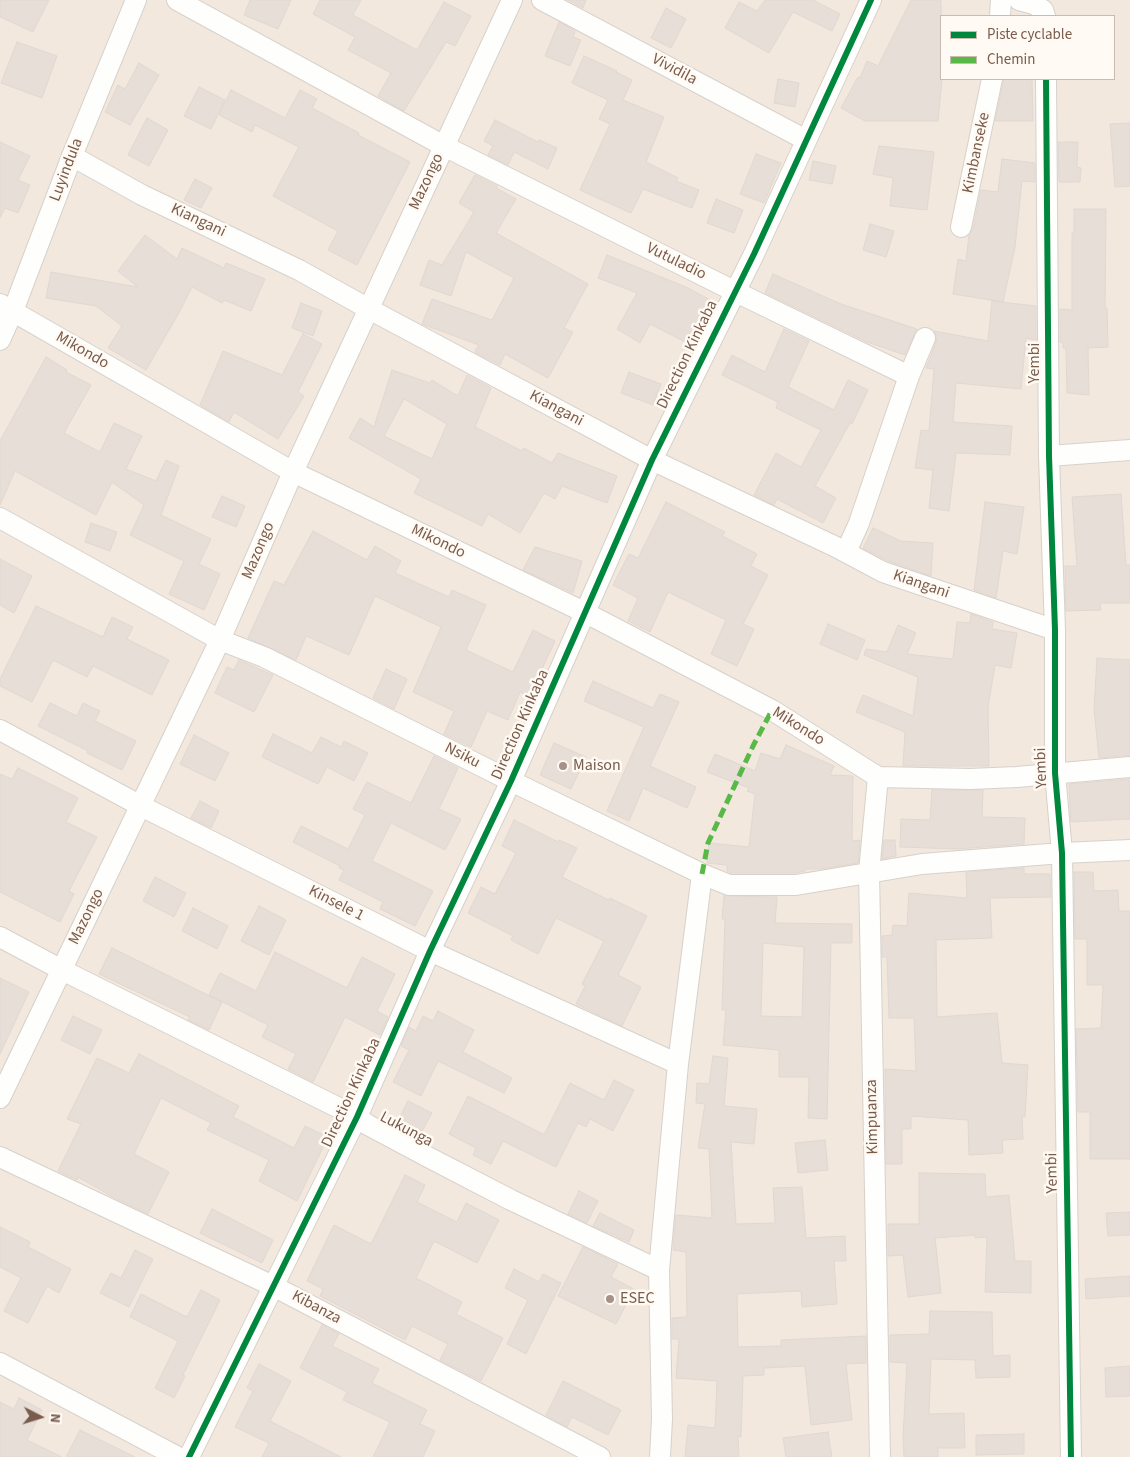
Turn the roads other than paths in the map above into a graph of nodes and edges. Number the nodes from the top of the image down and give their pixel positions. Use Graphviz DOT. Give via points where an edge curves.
graph roads {
  1 [pos="136,0"];
  2 [pos="177,0"];
  3 [pos="512,0"];
  4 [pos="542,0"];
  5 [pos="870,0"];
  6 [pos="1002,0"];
  7 [pos="1019,0"];
  8 [pos="1000,15"];
  9 [pos="1045,15"];
  10 [pos="992,80"];
  11 [pos="1046,80"];
  12 [pos="806,140"];
  13 [pos="444,146"];
  14 [pos="72,156"];
  15 [pos="961,227"];
  16 [pos="736,292"];
  17 [pos="7,308"];
  18 [pos="369,309"];
  19 [pos="925,338"];
  20 [pos="0,340"];
  21 [pos="909,376"];
  22 [pos="1130,450"];
  23 [pos="1049,456"];
  24 [pos="652,460"];
  25 [pos="292,472"];
  26 [pos="0,518"];
  27 [pos="846,552"];
  28 [pos="584,612"];
  29 [pos="1055,630"];
  30 [pos="220,640"];
  31 [pos="0,730"];
  32 [pos="1130,767"];
  33 [pos="1055,773"];
  34 [pos="878,777"];
  35 [pos="511,781"];
  36 [pos="141,806"];
  37 [pos="1130,850"];
  38 [pos="1062,853"];
  39 [pos="869,872"];
  40 [pos="702,874"];
  41 [pos="0,937"];
  42 [pos="430,951"];
  43 [pos="62,970"];
  44 [pos="678,1064"];
  45 [pos="0,1098"];
  46 [pos="357,1118"];
  47 [pos="0,1157"];
  48 [pos="659,1270"];
  49 [pos="274,1287"];
  50 [pos="0,1363"];
  51 [pos="178,1457"];
  52 [pos="189,1457"];
  53 [pos="600,1457"];
  54 [pos="660,1457"];
  55 [pos="880,1457"];
  56 [pos="1071,1457"];
  1 -- 14 [label="street, Luyindula"];
  2 -- 13 [label="street, Vutuladio"];
  3 -- 13 [label="street, Mazongo"];
  4 -- 12 [label="street, Vividila"];
  5 -- 12 [label="street, Direction Kinkaba"];
  6 -- 8 [label="street"];
  7 -- 9 [label="street" via="1034,4"];
  10 -- 15 [label="street, Kimbanseke"];
  11 -- 23 [label="street, Yembi"];
  12 -- 16 [label="street, Direction Kinkaba"];
  13 -- 16 [label="street, Vutuladio"];
  13 -- 18 [label="street, Mazongo"];
  14 -- 17 [label="street, Luyindula"];
  14 -- 18 [label="street, Kiangani" via="142,195 299,270"];
  16 -- 21 [label="street, Vutuladio"];
  16 -- 24 [label="street, Direction Kinkaba"];
  17 -- 20 [label="street, Luyindula"];
  17 -- 25 [label="street, Mikondo"];
  18 -- 24 [label="street, Kiangani"];
  18 -- 25 [label="street, Mazongo"];
  19 -- 21 [label="street"];
  21 -- 27 [label="street"];
  22 -- 23 [label="street"];
  23 -- 29 [label="street, Yembi"];
  24 -- 27 [label="street, Kiangani"];
  24 -- 28 [label="street, Direction Kinkaba"];
  25 -- 28 [label="street, Mikondo"];
  25 -- 30 [label="street, Mazongo"];
  26 -- 30 [label="street, Nsiku"];
  27 -- 29 [label="street, Kiangani" via="882,572"];
  28 -- 34 [label="street, Mikondo" via="772,710"];
  28 -- 35 [label="street, Direction Kinkaba"];
  29 -- 33 [label="street, Yembi"];
  30 -- 35 [label="street, Nsiku" via="264,657"];
  30 -- 36 [label="street, Mazongo"];
  31 -- 36 [label="street, Kinsele 1"];
  32 -- 33 [label="street"];
  33 -- 34 [label="street" via="970,779"];
  33 -- 38 [label="street, Yembi"];
  34 -- 39 [label="street, Kimpuanza"];
  35 -- 40 [label="street, Nsiku"];
  35 -- 42 [label="street, Direction Kinkaba"];
  36 -- 42 [label="street, Kinsele 1"];
  36 -- 43 [label="street, Mazongo"];
  37 -- 38 [label="street, Nsiku"];
  38 -- 39 [label="street, Nsiku" via="922,864"];
  38 -- 56 [label="street, Yembi"];
  39 -- 40 [label="street, Nsiku" via="796,885 729,885"];
  39 -- 55 [label="street, Kimpuanza"];
  40 -- 44 [label="street"];
  41 -- 43 [label="street, Lukunga"];
  42 -- 44 [label="street, Kinsele 1"];
  42 -- 46 [label="street, Direction Kinkaba"];
  43 -- 45 [label="street, Mazongo"];
  43 -- 46 [label="street, Lukunga"];
  44 -- 48 [label="street"];
  46 -- 48 [label="street, Lukunga" via="512,1200"];
  46 -- 49 [label="street, Direction Kinkaba"];
  47 -- 49 [label="street, Kibanza"];
  48 -- 54 [label="street"];
  49 -- 52 [label="street, Direction Kinkaba"];
  49 -- 53 [label="street, Kibanza"];
  50 -- 51 [label="street"];
}
